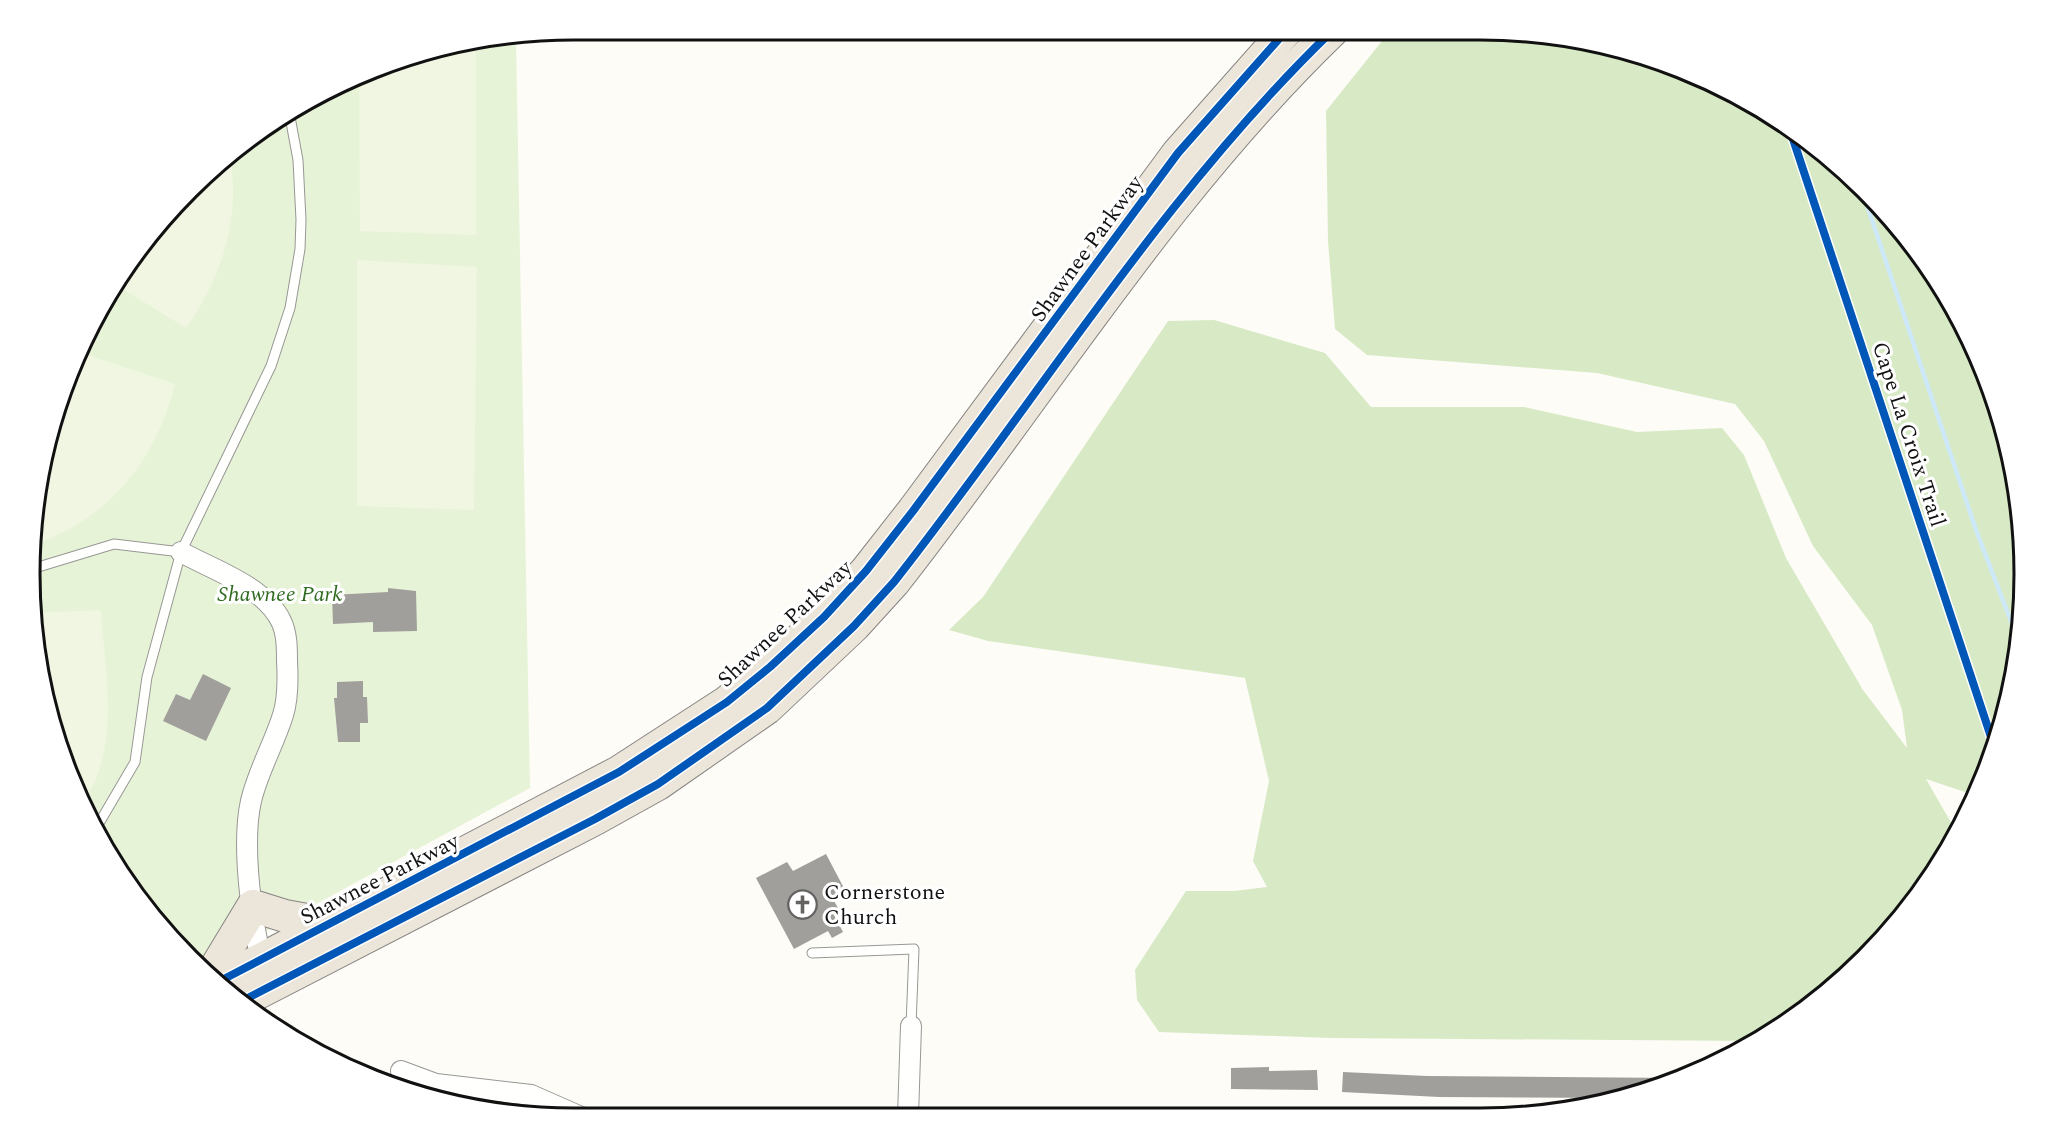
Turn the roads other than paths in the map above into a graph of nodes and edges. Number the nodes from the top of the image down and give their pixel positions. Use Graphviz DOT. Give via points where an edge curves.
graph roads {
  1 [pos="1278,40"];
  2 [pos="1323,40"];
  3 [pos="291,122"];
  4 [pos="181,552"];
  5 [pos="40,566"];
  6 [pos="101,820"];
  7 [pos="254,906"];
  8 [pos="329,924"];
  9 [pos="813,953"];
  10 [pos="215,968"];
  11 [pos="229,981"];
  12 [pos="258,983"];
  13 [pos="911,1026"];
  14 [pos="401,1071"];
  15 [pos="559,1107"];
  16 [pos="908,1108"];
  1 -- 8 [label="highway, Shawnee Parkway" via="1178,153 913,511 824,617 718,708 619,772"];
  2 -- 12 [label="highway, Shawnee Parkway" via="1234,134 1176,204 894,582 854,626 767,708 658,784 596,819"];
  3 -- 4 [label="lane" via="298,160 301,220 290,308 271,366"];
  4 -- 5 [label="lane" via="114,544"];
  4 -- 6 [label="lane" via="147,677 135,762"];
  4 -- 7 [label="street" via="251,590 270,605 281,621 286,642 288,676 283,714 251,801 248,869"];
  7 -- 8 [label="highway"];
  7 -- 10 [label="highway"];
  7 -- 12 [label="street"];
  8 -- 12 [label="highway, Shawnee Parkway"];
  9 -- 13 [label="lane" via="914,949"];
  11 -- 12 [label="highway, Shawnee Parkway"];
  13 -- 16 [label="street"];
  14 -- 15 [label="street" via="435,1083 531,1095"];
}
